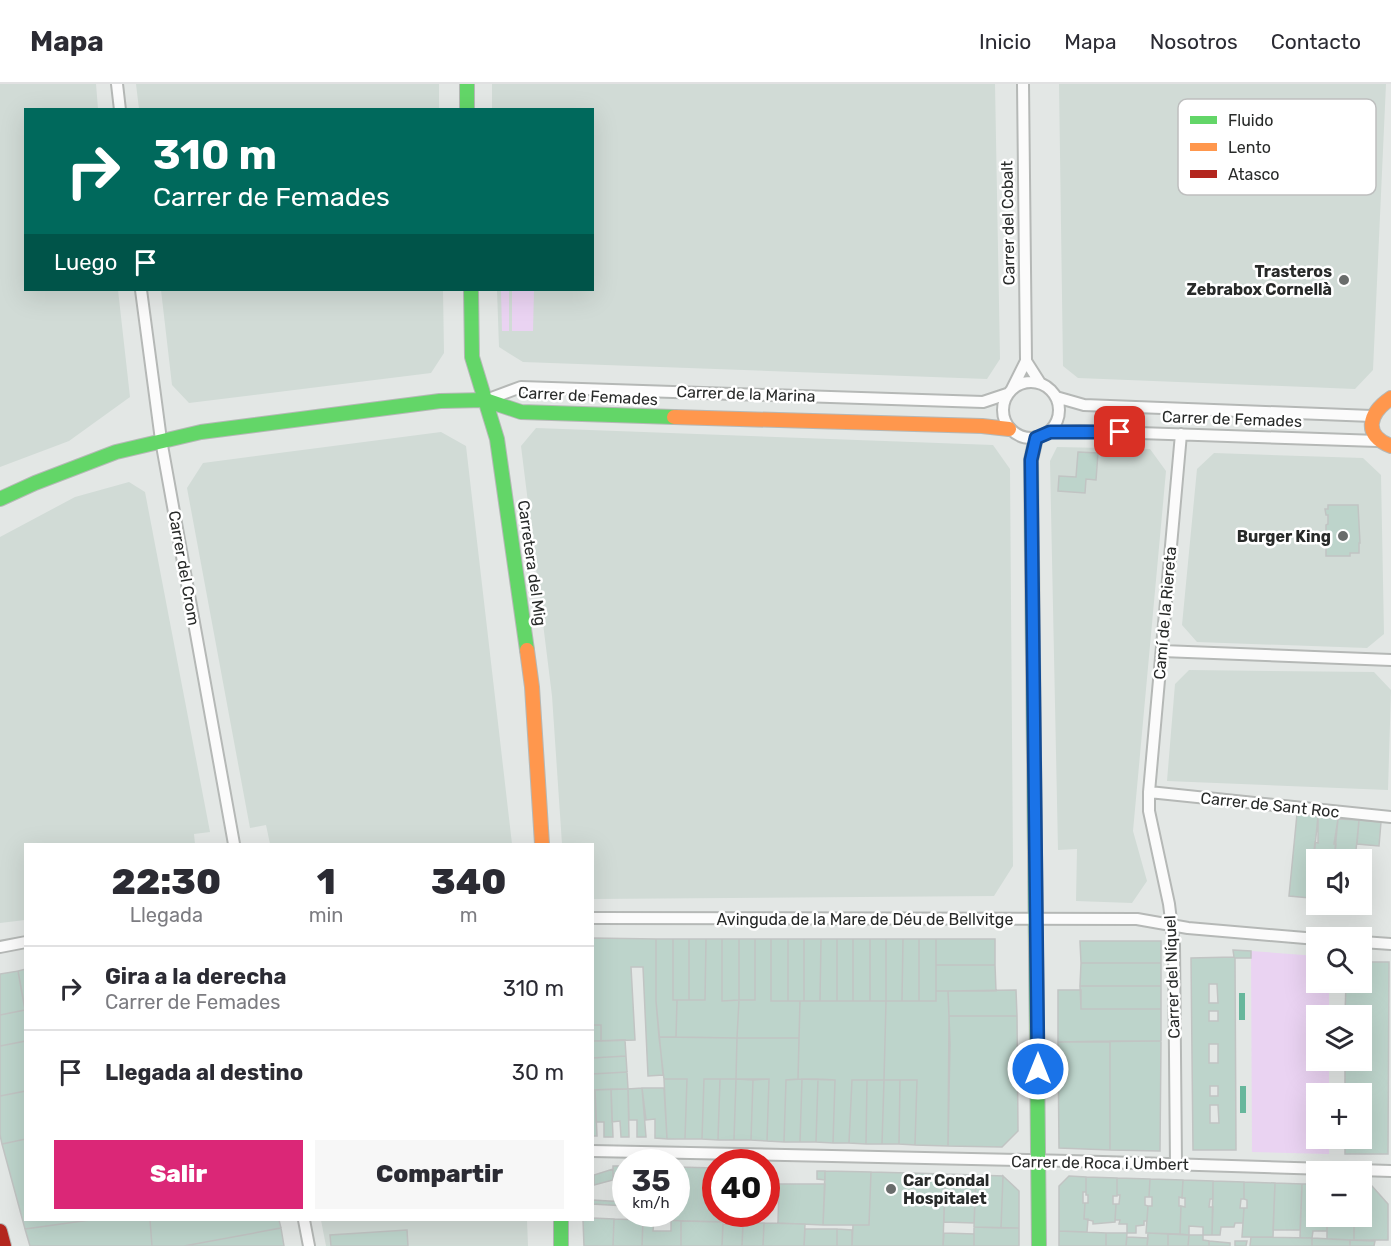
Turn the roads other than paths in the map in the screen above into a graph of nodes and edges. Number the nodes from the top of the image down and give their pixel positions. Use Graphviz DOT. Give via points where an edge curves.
graph roads {
  1 [pos="117,84"];
  2 [pos="467,84"];
  3 [pos="1023,84"];
  4 [pos="120,108"];
  5 [pos="467,108"];
  6 [pos="141,291"];
  7 [pos="471,291"];
  8 [pos="1026,361"];
  9 [pos="1040,383"];
  10 [pos="1010,392"];
  11 [pos="1056,397"];
  12 [pos="1391,398"];
  13 [pos="485,400"];
  14 [pos="1372,416"];
  15 [pos="1009,429"];
  16 [pos="1050,432"];
  17 [pos="1181,434"];
  18 [pos="1036,438"];
  19 [pos="161,440"];
  20 [pos="1384,444"];
  21 [pos="0,499"];
  22 [pos="1162,651"];
  23 [pos="1391,660"];
  24 [pos="1149,792"];
  25 [pos="1391,817"];
  26 [pos="234,843"];
  27 [pos="542,843"];
  28 [pos="594,918"];
  29 [pos="1037,919"];
  30 [pos="1173,926"];
  31 [pos="1306,938"];
  32 [pos="24,942"];
  33 [pos="1372,943"];
  34 [pos="1391,944"];
  35 [pos="0,947"];
  36 [pos="594,1151"];
  37 [pos="1039,1161"];
  38 [pos="1176,1165"];
  39 [pos="1391,1171"];
  40 [pos="304,1221"];
  41 [pos="561,1221"];
  42 [pos="0,1231"];
  43 [pos="4,1246"];
  44 [pos="309,1246"];
  45 [pos="561,1246"];
  46 [pos="1039,1246"];
  1 -- 4 [label="street"];
  2 -- 5 [label="street"];
  3 -- 8 [label="street, Carrer del Cobalt"];
  6 -- 19 [label="street, Carrer del Crom"];
  7 -- 13 [label="street, Carretera del Mig" via="472,357"];
  8 -- 9 [label="street"];
  8 -- 10 [label="street, Carrer del Cobalt"];
  9 -- 10 [label="street" via="1025,383"];
  9 -- 11 [label="street"];
  10 -- 13 [label="street, Carrer de la Marina" via="983,402 521,387"];
  10 -- 15 [label="street" via="1004,401 1003,416"];
  11 -- 14 [label="street" via="1084,405"];
  11 -- 16 [label="street" via="1058,419"];
  12 -- 14 [label="street"];
  13 -- 15 [label="street, Carrer de Femades" via="521,412"];
  13 -- 19 [label="street, Carrer de Femades" via="440,401"];
  13 -- 27 [label="street, Carretera del Mig" via="499,446 532,687"];
  14 -- 20 [label="street" via="1372,429"];
  15 -- 18 [label="street" via="1022,437"];
  16 -- 17 [label="street, Carrer de Femades"];
  16 -- 18 [label="street"];
  17 -- 20 [label="street, Carrer de Femades"];
  17 -- 22 [label="street, Camí de la Riereta"];
  18 -- 29 [label="street" via="1031,460"];
  19 -- 21 [label="street, Carrer de Femades" via="85,463"];
  19 -- 26 [label="street, Carrer del Crom"];
  22 -- 23 [label="street"];
  22 -- 24 [label="street, Camí de la Riereta"];
  24 -- 25 [label="street, Carrer de Sant Roc"];
  24 -- 30 [label="street, Carrer del Níquel" via="1149,811"];
  28 -- 29 [label="street, Avinguda de la Mare de Déu de Bellvitge"];
  29 -- 30 [label="street, Avinguda de la Mare de Déu de Bellvitge" via="1137,918"];
  29 -- 37 [label="street"];
  30 -- 31 [label="street, Avinguda de la Mare de Déu de Bellvitge"];
  30 -- 38 [label="street, Carrer del Níquel"];
  32 -- 35 [label="street"];
  33 -- 34 [label="street"];
  36 -- 37 [label="street, Carrer de Roca i Umbert"];
  37 -- 38 [label="street, Carrer de Roca i Umbert"];
  37 -- 46 [label="street"];
  38 -- 39 [label="street, Carrer de Roca i Umbert"];
  40 -- 44 [label="street"];
  41 -- 45 [label="street"];
  42 -- 43 [label="street"];
}
